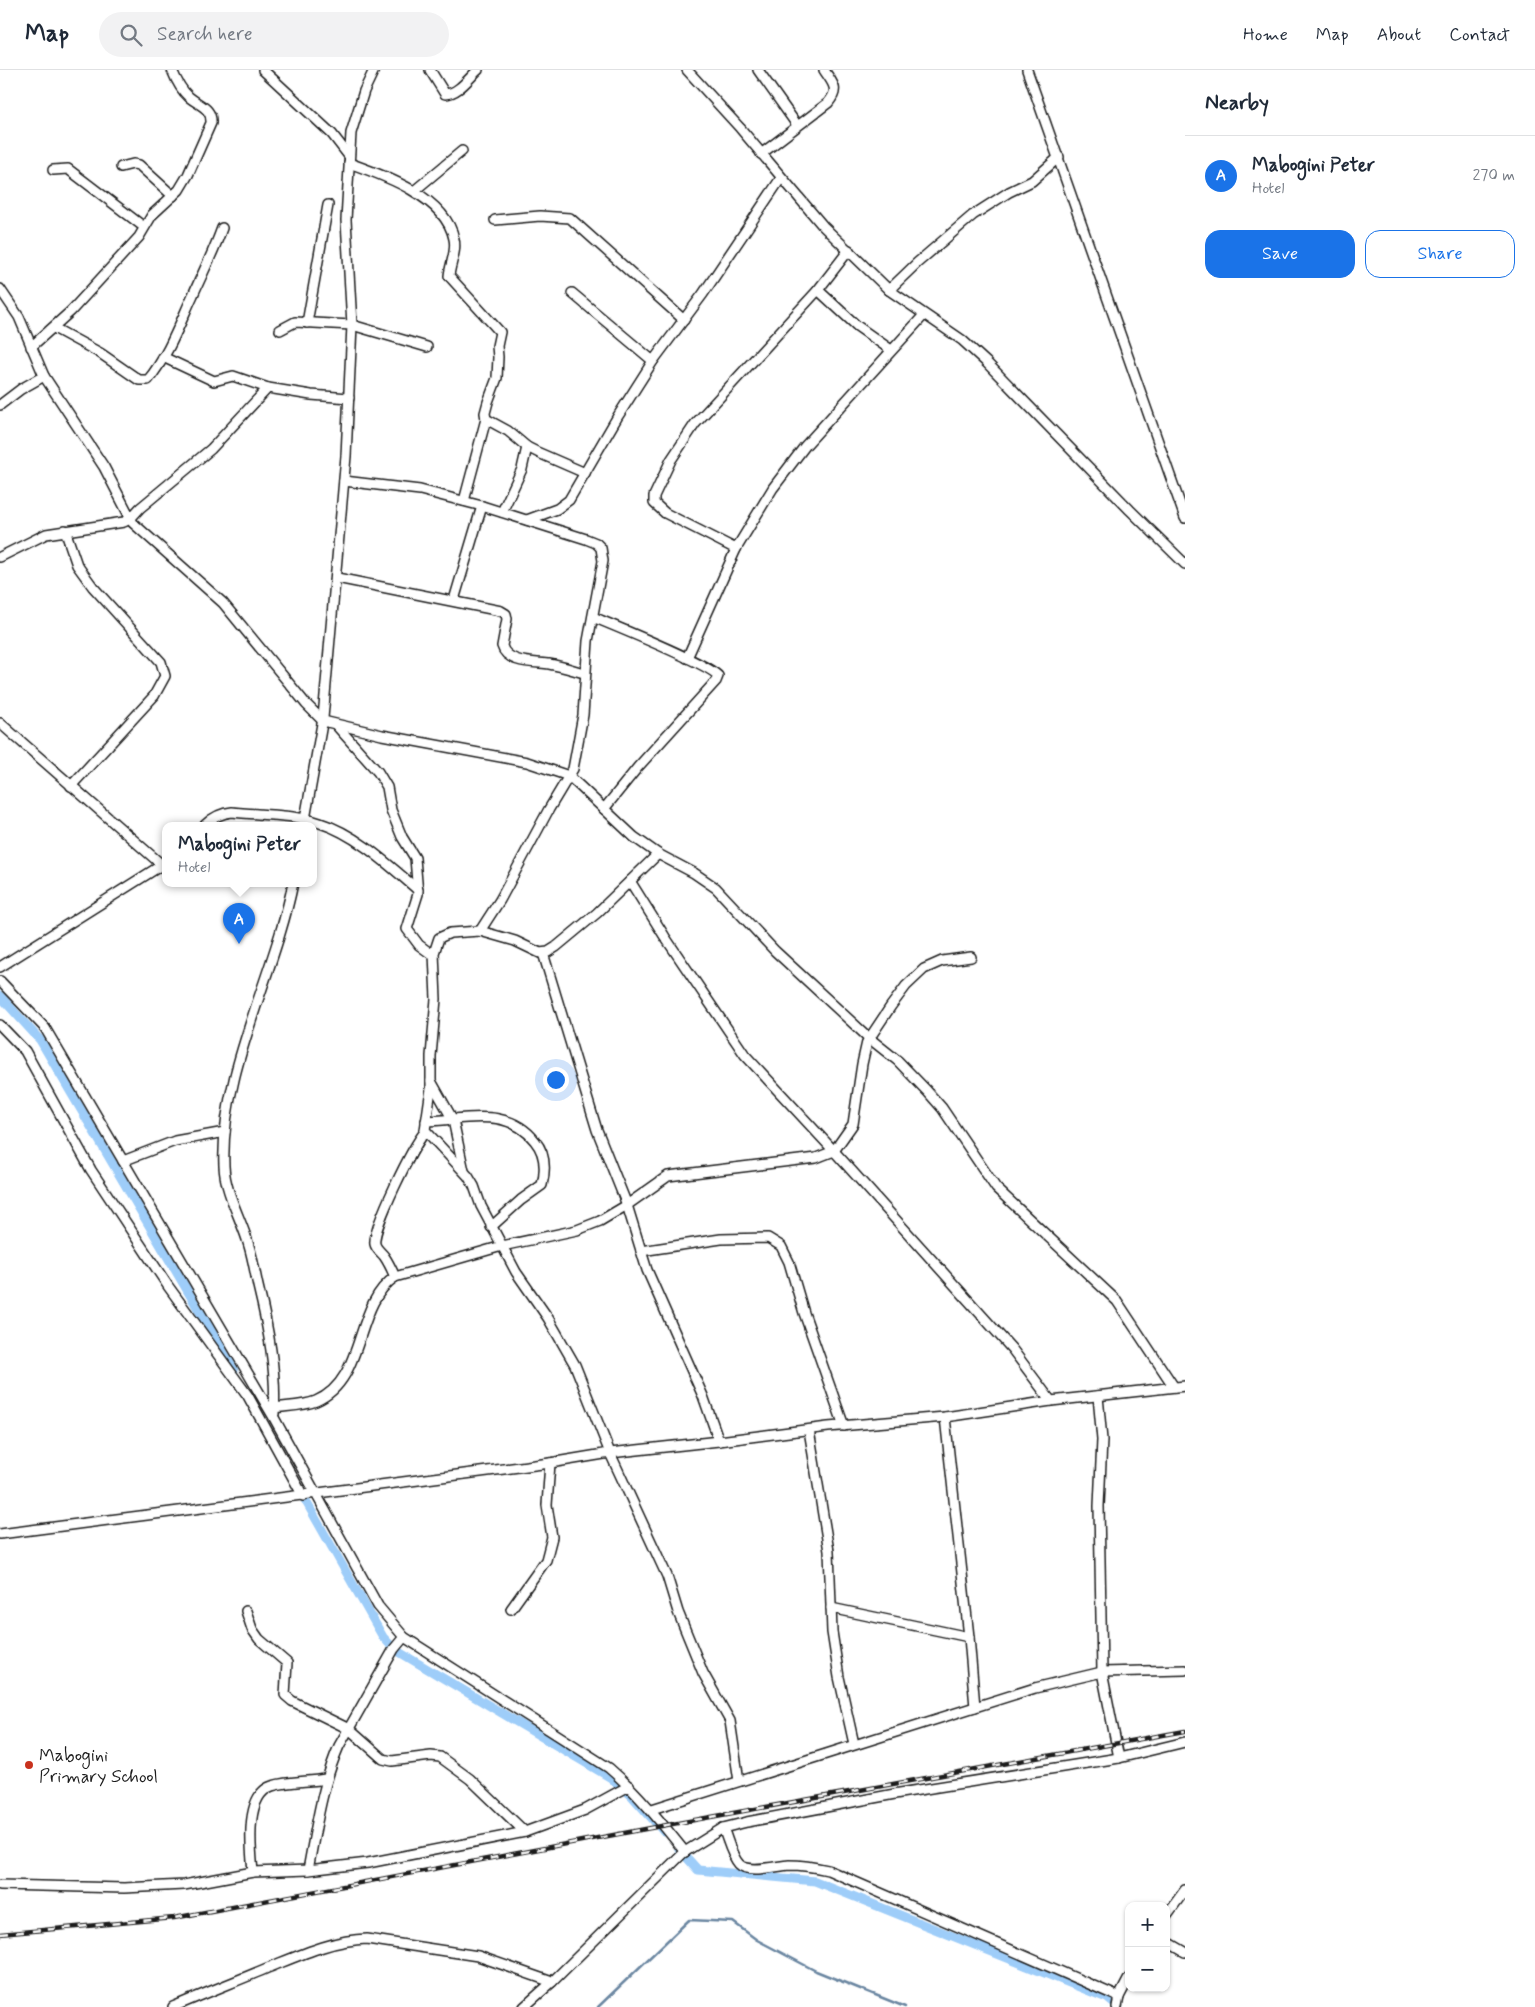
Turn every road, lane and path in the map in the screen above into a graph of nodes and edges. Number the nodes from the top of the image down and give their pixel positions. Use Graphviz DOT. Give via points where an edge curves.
graph roads {
  1 [pos="172,70"];
  2 [pos="263,70"];
  3 [pos="374,70"];
  4 [pos="430,70"];
  5 [pos="478,70"];
  6 [pos="687,70"];
  7 [pos="758,70"];
  8 [pos="824,70"];
  9 [pos="1027,70"];
  10 [pos="797,125"];
  11 [pos="462,152"];
  12 [pos="761,154"];
  13 [pos="1059,157"];
  14 [pos="349,160"];
  15 [pos="121,167"];
  16 [pos="53,170"];
  17 [pos="781,178"];
  18 [pos="414,191"];
  19 [pos="173,196"];
  20 [pos="328,206"];
  21 [pos="495,220"];
  22 [pos="144,227"];
  23 [pos="222,228"];
  24 [pos="849,250"];
  25 [pos="0,289"];
  26 [pos="818,290"];
  27 [pos="889,290"];
  28 [pos="572,293"];
  29 [pos="924,315"];
  30 [pos="684,320"];
  31 [pos="308,323"];
  32 [pos="352,325"];
  33 [pos="54,328"];
  34 [pos="280,330"];
  35 [pos="30,347"];
  36 [pos="427,347"];
  37 [pos="891,350"];
  38 [pos="163,357"];
  39 [pos="653,361"];
  40 [pos="44,376"];
  41 [pos="268,388"];
  42 [pos="349,398"];
  43 [pos="0,405"];
  44 [pos="486,419"];
  45 [pos="527,447"];
  46 [pos="585,473"];
  47 [pos="344,481"];
  48 [pos="464,501"];
  49 [pos="482,506"];
  50 [pos="502,512"];
  51 [pos="1185,518"];
  52 [pos="130,519"];
  53 [pos="527,520"];
  54 [pos="65,530"];
  55 [pos="736,549"];
  56 [pos="0,557"];
  57 [pos="1185,564"];
  58 [pos="337,578"];
  59 [pos="454,600"];
  60 [pos="593,617"];
  61 [pos="687,658"];
  62 [pos="584,673"];
  63 [pos="323,721"];
  64 [pos="0,723"];
  65 [pos="336,724"];
  66 [pos="569,776"];
  67 [pos="70,786"];
  68 [pos="604,809"];
  69 [pos="208,822"];
  70 [pos="305,822"];
  71 [pos="317,824"];
  72 [pos="658,854"];
  73 [pos="162,862"];
  74 [pos="162,865"];
  75 [pos="630,881"];
  76 [pos="292,887"];
  77 [pos="418,890"];
  78 [pos="480,931"];
  79 [pos="543,953"];
  80 [pos="434,956"];
  81 [pos="971,957"];
  82 [pos="0,966"];
  83 [pos="0,981"];
  84 [pos="0,1025"];
  85 [pos="869,1038"];
  86 [pos="431,1080"];
  87 [pos="453,1120"];
  88 [pos="426,1121"];
  89 [pos="225,1132"];
  90 [pos="425,1132"];
  91 [pos="834,1150"];
  92 [pos="123,1162"];
  93 [pos="464,1172"];
  94 [pos="627,1205"];
  95 [pos="491,1226"];
  96 [pos="502,1246"];
  97 [pos="641,1252"];
  98 [pos="395,1277"];
  99 [pos="1185,1386"];
  100 [pos="1174,1387"];
  101 [pos="1098,1396"];
  102 [pos="1051,1401"];
  103 [pos="274,1412"];
  104 [pos="945,1417"];
  105 [pos="844,1426"];
  106 [pos="809,1430"];
  107 [pos="719,1441"];
  108 [pos="610,1452"];
  109 [pos="550,1463"];
  110 [pos="317,1494"];
  111 [pos="303,1496"];
  112 [pos="0,1534"];
  113 [pos="832,1608"];
  114 [pos="511,1609"];
  115 [pos="246,1611"];
  116 [pos="404,1637"];
  117 [pos="969,1637"];
  118 [pos="1185,1670"];
  119 [pos="1102,1672"];
  120 [pos="974,1707"];
  121 [pos="349,1728"];
  122 [pos="1185,1742"];
  123 [pos="854,1744"];
  124 [pos="1119,1758"];
  125 [pos="326,1779"];
  126 [pos="739,1781"];
  127 [pos="625,1788"];
  128 [pos="652,1810"];
  129 [pos="723,1828"];
  130 [pos="525,1832"];
  131 [pos="685,1852"];
  132 [pos="308,1870"];
  133 [pos="253,1872"];
  134 [pos="0,1885"];
  135 [pos="1185,1890"];
  136 [pos="1170,1911"];
  137 [pos="1170,1943"];
  138 [pos="1185,1952"];
  139 [pos="552,1982"];
  140 [pos="1125,1986"];
  141 [pos="1119,1997"];
  142 [pos="173,2007"];
  143 [pos="524,2007"];
  144 [pos="1117,2007"];
  1 -- 19 [label="street" via="182,89 209,111 211,118 188,175"];
  2 -- 14 [label="street" via="332,134"];
  3 -- 14 [label="street" via="351,133"];
  4 -- 5 [label="street" via="445,94 451,94"];
  6 -- 12 [label="street"];
  7 -- 10 [label="street"];
  8 -- 10 [label="street" via="835,88 834,96"];
  9 -- 13 [label="street"];
  10 -- 12 [label="street"];
  11 -- 18 [label="street"];
  12 -- 17 [label="street"];
  13 -- 27 [label="street" via="1032,181 973,214"];
  13 -- 51 [label="street"];
  14 -- 18 [label="street"];
  14 -- 32 [label="street" via="346,220"];
  15 -- 19 [label="street" via="139,165"];
  16 -- 22 [label="street" via="68,169"];
  17 -- 24 [label="street"];
  17 -- 30 [label="street"];
  18 -- 44 [label="street" via="436,208 453,233 455,244 450,279 500,332 498,367"];
  19 -- 22 [label="street"];
  20 -- 31 [label="street"];
  21 -- 30 [label="street" via="540,216 570,218"];
  22 -- 33 [label="street" via="134,243"];
  23 -- 38 [label="street"];
  24 -- 26 [label="street"];
  24 -- 27 [label="street"];
  25 -- 35 [label="street" via="17,312"];
  26 -- 37 [label="street" via="857,326"];
  26 -- 55 [label="street" via="695,424 671,460 654,496 654,503 665,513"];
  27 -- 29 [label="street"];
  28 -- 39 [label="street"];
  29 -- 37 [label="street"];
  29 -- 57 [label="street" via="962,340 986,362"];
  30 -- 39 [label="street"];
  31 -- 32 [label="street"];
  31 -- 34 [label="street" via="292,322"];
  32 -- 36 [label="street"];
  32 -- 42 [label="street"];
  33 -- 35 [label="street"];
  33 -- 38 [label="street" via="100,353 139,380 148,380"];
  35 -- 40 [label="street"];
  37 -- 55 [label="street" via="788,466"];
  38 -- 41 [label="street" via="214,381 233,376"];
  39 -- 46 [label="street"];
  40 -- 43 [label="street"];
  40 -- 52 [label="street" via="104,467"];
  41 -- 42 [label="street"];
  41 -- 52 [label="street" via="211,449"];
  42 -- 47 [label="street"];
  44 -- 45 [label="street"];
  44 -- 48 [label="street"];
  45 -- 46 [label="street"];
  45 -- 50 [label="street" via="522,469"];
  46 -- 53 [label="street" via="564,506"];
  47 -- 48 [label="street" via="420,490"];
  47 -- 58 [label="street"];
  48 -- 49 [label="street"];
  49 -- 50 [label="street"];
  49 -- 59 [label="street"];
  50 -- 53 [label="street"];
  52 -- 54 [label="street"];
  52 -- 63 [label="street" via="222,603"];
  53 -- 60 [label="street" via="586,539 601,548"];
  54 -- 56 [label="street" via="46,534"];
  54 -- 67 [label="street" via="77,565 161,662 165,676 154,696"];
  55 -- 61 [label="street"];
  58 -- 59 [label="street"];
  58 -- 63 [label="street"];
  59 -- 62 [label="street" via="504,612 507,619 502,646 510,656"];
  60 -- 61 [label="street"];
  60 -- 62 [label="street"];
  61 -- 68 [label="street" via="717,673 716,681"];
  62 -- 66 [label="street" via="583,715 575,762"];
  63 -- 65 [label="street"];
  63 -- 70 [label="street"];
  64 -- 67 [label="street"];
  65 -- 66 [label="street" via="528,762"];
  65 -- 77 [label="street" via="378,772 386,787 402,837 415,858"];
  66 -- 68 [label="street"];
  66 -- 78 [label="street"];
  67 -- 73 [label="street"];
  68 -- 72 [label="street"];
  69 -- 70 [label="street" via="222,813 232,812"];
  71 -- 77 [label="street" via="329,826 374,852"];
  72 -- 75 [label="street"];
  72 -- 85 [label="street" via="716,888 759,935"];
  74 -- 82 [label="street"];
  75 -- 79 [label="street" via="556,947"];
  75 -- 91 [label="street" via="745,1055"];
  76 -- 89 [label="street" via="233,1086"];
  77 -- 80 [label="street" via="407,929 419,945"];
  78 -- 79 [label="street"];
  78 -- 80 [label="street" via="441,936 434,948"];
  79 -- 94 [label="street" via="597,1130"];
  80 -- 86 [label="street" via="436,999"];
  81 -- 85 [label="street" via="942,961 924,969 906,986"];
  83 -- 92 [label="street" via="45,1028"];
  84 -- 111 [label="street" via="24,1051 91,1170 168,1286 248,1396"];
  85 -- 91 [label="street" via="853,1124"];
  85 -- 100 [label="street" via="898,1061 934,1099 996,1188 1118,1301"];
  86 -- 87 [label="street"];
  86 -- 88 [label="street"];
  87 -- 88 [label="street"];
  87 -- 93 [label="street"];
  87 -- 95 [label="street" via="508,1120 530,1134 540,1147 545,1168 542,1185"];
  88 -- 90 [label="street"];
  89 -- 92 [label="street" via="175,1141"];
  89 -- 103 [label="street" via="224,1167 228,1186 250,1246 267,1324"];
  90 -- 93 [label="street"];
  90 -- 98 [label="street" via="385,1208 375,1238 376,1246"];
  91 -- 94 [label="street" via="816,1158 668,1176"];
  91 -- 102 [label="street" via="1012,1349"];
  92 -- 103 [label="street"];
  93 -- 95 [label="street" via="473,1184"];
  94 -- 96 [label="street" via="577,1230"];
  94 -- 97 [label="street"];
  95 -- 96 [label="street"];
  96 -- 98 [label="street"];
  96 -- 108 [label="street" via="575,1365"];
  97 -- 105 [label="street" via="722,1239 768,1238 776,1241 785,1252 794,1274 804,1313"];
  97 -- 107 [label="street"];
  98 -- 103 [label="street" via="386,1284 373,1304 347,1372 335,1387 316,1401"];
  99 -- 100 [label="street"];
  100 -- 101 [label="street"];
  101 -- 102 [label="street"];
  101 -- 119 [label="street" via="1102,1440 1099,1506"];
  102 -- 104 [label="street"];
  103 -- 110 [label="street"];
  104 -- 105 [label="street"];
  104 -- 117 [label="street"];
  105 -- 106 [label="street"];
  106 -- 107 [label="street"];
  106 -- 113 [label="street" via="829,1551"];
  107 -- 108 [label="street"];
  108 -- 109 [label="street"];
  108 -- 126 [label="street" via="667,1576 703,1672 730,1721"];
  109 -- 110 [label="street"];
  109 -- 114 [label="street" via="547,1505 552,1538 546,1560"];
  110 -- 111 [label="street"];
  110 -- 116 [label="street" via="378,1606"];
  111 -- 112 [label="street"];
  113 -- 117 [label="street"];
  113 -- 123 [label="street" via="839,1677"];
  115 -- 121 [label="street" via="259,1639 287,1663 284,1688 288,1698"];
  116 -- 121 [label="street"];
  116 -- 127 [label="street" via="609,1768"];
  117 -- 120 [label="street"];
  118 -- 119 [label="street"];
  119 -- 120 [label="street"];
  119 -- 124 [label="street"];
  120 -- 123 [label="street"];
  121 -- 125 [label="street"];
  121 -- 130 [label="street" via="383,1759 440,1757 470,1779"];
  122 -- 124 [label="street"];
  123 -- 126 [label="street"];
  124 -- 129 [label="street" via="900,1793"];
  125 -- 132 [label="street"];
  125 -- 133 [label="street" via="271,1787 257,1799 250,1840"];
  126 -- 128 [label="street"];
  127 -- 128 [label="street"];
  127 -- 130 [label="street" via="585,1810"];
  128 -- 131 [label="street"];
  129 -- 131 [label="street"];
  129 -- 141 [label="street" via="735,1858 745,1868 807,1866 828,1870"];
  130 -- 132 [label="street" via="368,1863"];
  131 -- 139 [label="street"];
  132 -- 133 [label="street"];
  133 -- 134 [label="street" via="184,1885 124,1888"];
  135 -- 136 [label="street"];
  137 -- 138 [label="street"];
  139 -- 142 [label="street" via="478,1956 367,1939 349,1940 328,1944"];
  139 -- 143 [label="street"];
  140 -- 141 [label="street"];
  141 -- 144 [label="street"];
}
